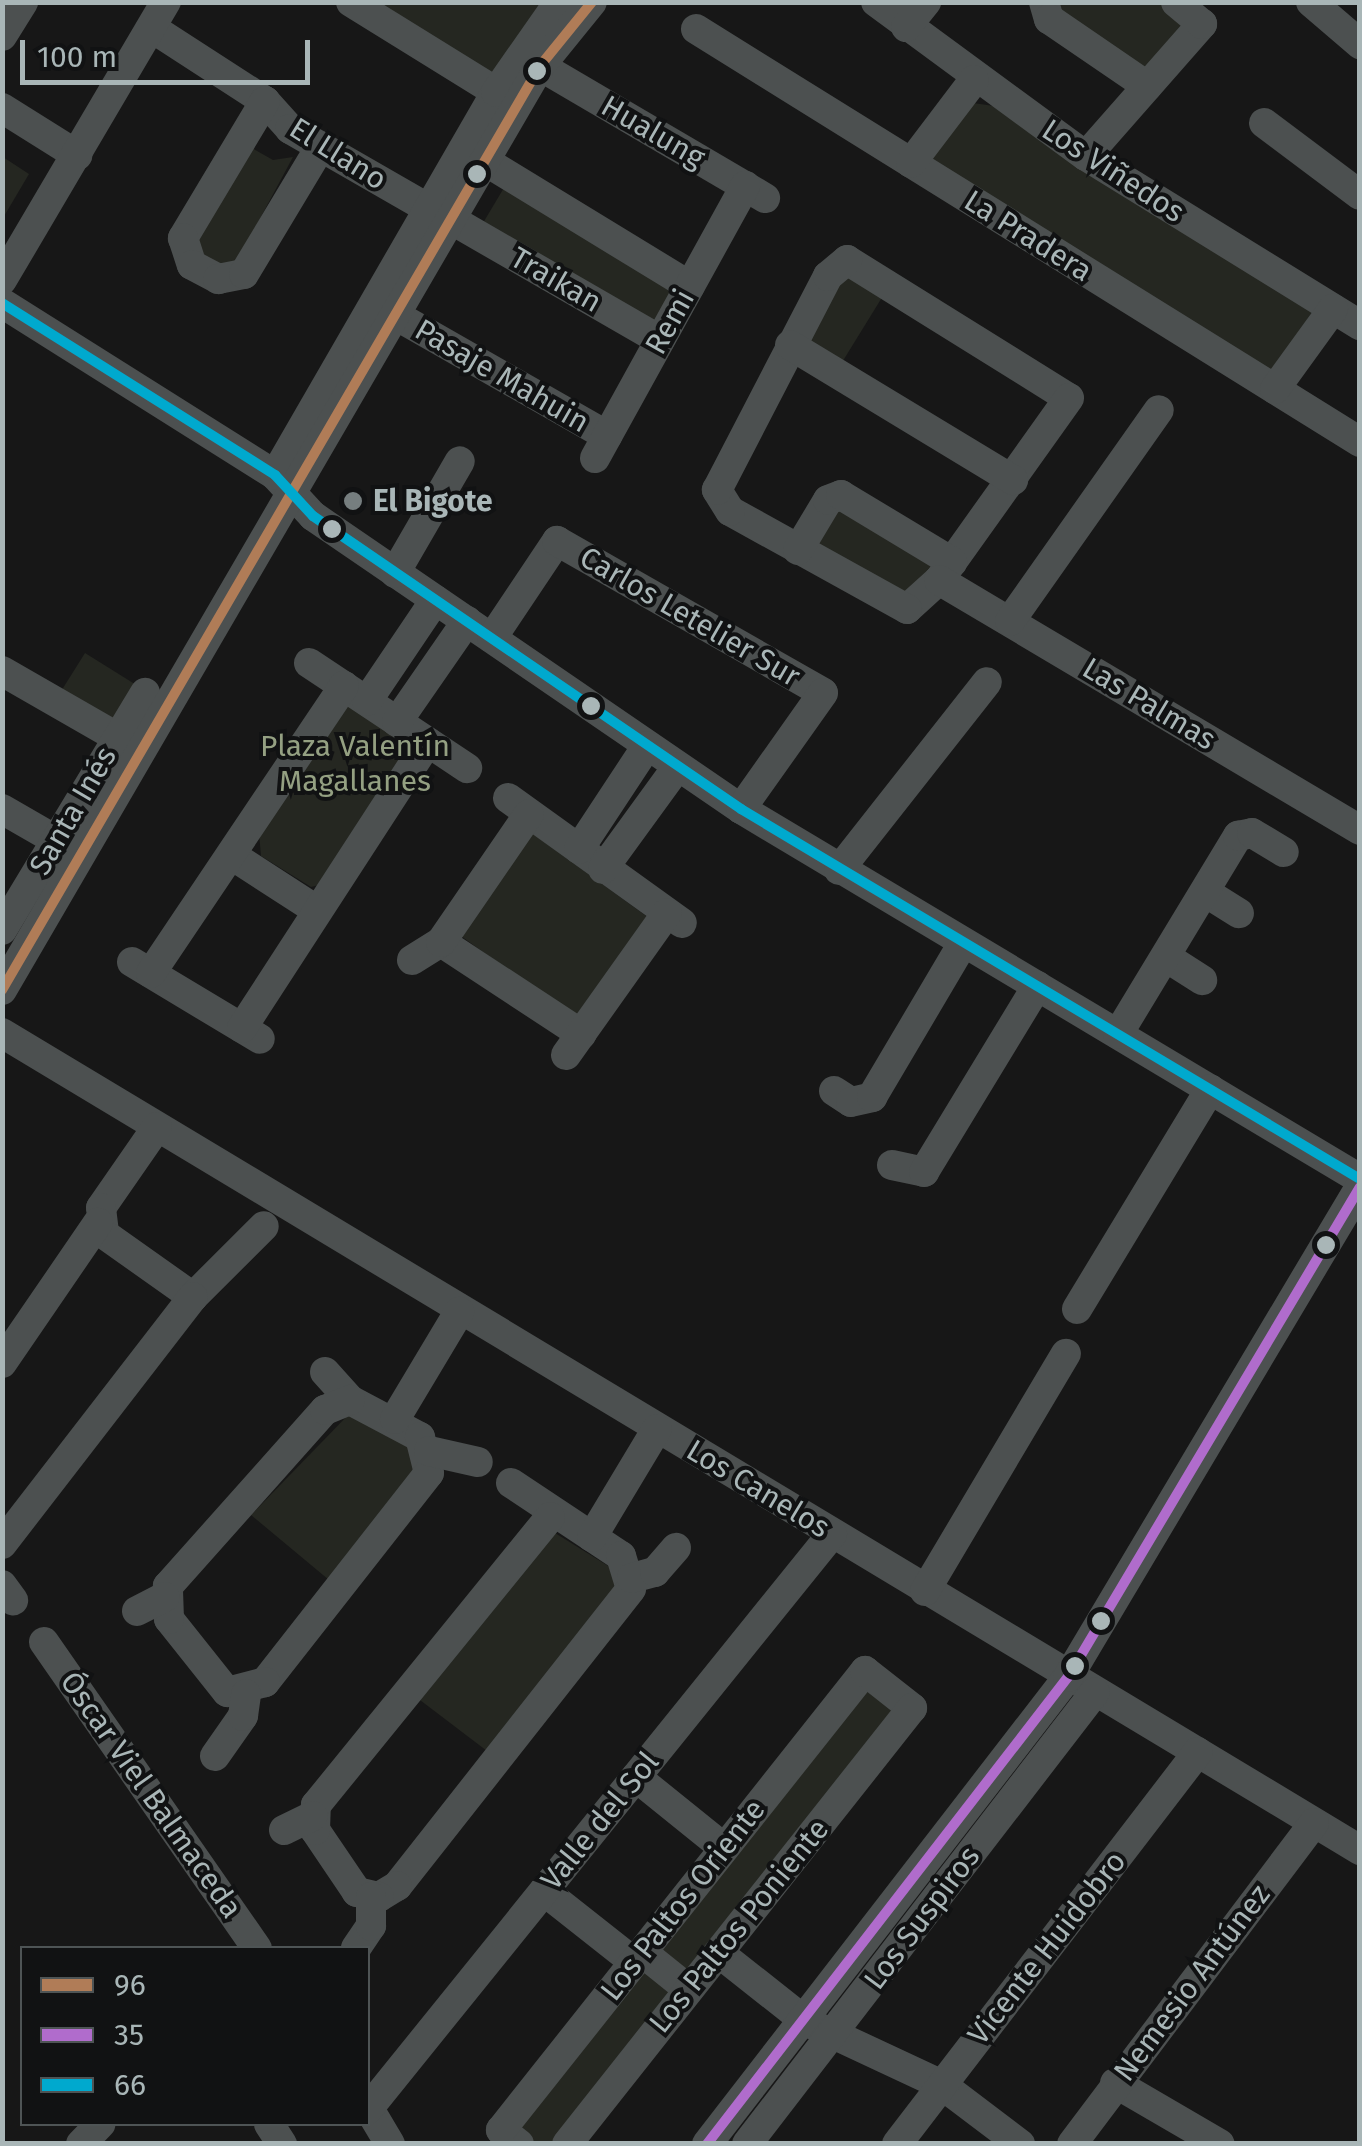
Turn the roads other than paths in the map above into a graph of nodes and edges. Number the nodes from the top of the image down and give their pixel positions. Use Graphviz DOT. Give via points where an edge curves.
graph roads {
  1 [pos="23,2"];
  2 [pos="351,2"];
  3 [pos="559,2"];
  4 [pos="592,2"];
  5 [pos="876,2"];
  6 [pos="926,2"];
  7 [pos="1044,2"];
  8 [pos="1176,2"];
  9 [pos="1311,2"];
  10 [pos="159,15"];
  11 [pos="906,27"];
  12 [pos="696,29"];
  13 [pos="2,36"];
  14 [pos="1360,44"];
  15 [pos="540,66"];
  16 [pos="974,80"];
  17 [pos="1147,86"];
  18 [pos="496,92"];
  19 [pos="265,102"];
  20 [pos="2,108"];
  21 [pos="1264,124"];
  22 [pos="321,146"];
  23 [pos="77,155"];
  24 [pos="1086,156"];
  25 [pos="486,161"];
  26 [pos="911,163"];
  27 [pos="755,192"];
  28 [pos="1360,195"];
  29 [pos="440,215"];
  30 [pos="2,280"];
  31 [pos="690,286"];
  32 [pos="2,303"];
  33 [pos="1333,308"];
  34 [pos="398,316"];
  35 [pos="1360,325"];
  36 [pos="660,340"];
  37 [pos="790,345"];
  38 [pos="1275,389"];
  39 [pos="1159,410"];
  40 [pos="1360,442"];
  41 [pos="601,447"];
  42 [pos="460,461"];
  43 [pos="275,476"];
  44 [pos="1013,480"];
  45 [pos="295,500"];
  46 [pos="798,550"];
  47 [pos="945,571"];
  48 [pos="395,573"];
  49 [pos="435,600"];
  50 [pos="1010,621"];
  51 [pos="479,630"];
  52 [pos="309,662"];
  53 [pos="2,671"];
  54 [pos="987,682"];
  55 [pos="144,693"];
  56 [pos="355,693"];
  57 [pos="398,722"];
  58 [pos="428,742"];
  59 [pos="129,744"];
  60 [pos="648,746"];
  61 [pos="677,766"];
  62 [pos="467,768"];
  63 [pos="2,809"];
  64 [pos="741,809"];
  65 [pos="1357,823"];
  66 [pos="56,840"];
  67 [pos="579,849"];
  68 [pos="1284,852"];
  69 [pos="233,856"];
  70 [pos="604,868"];
  71 [pos="838,870"];
  72 [pos="1205,892"];
  73 [pos="315,909"];
  74 [pos="1240,913"];
  75 [pos="2,930"];
  76 [pos="442,942"];
  77 [pos="963,942"];
  78 [pos="1166,957"];
  79 [pos="412,960"];
  80 [pos="1202,980"];
  81 [pos="1037,986"];
  82 [pos="2,990"];
  83 [pos="2,1033"];
  84 [pos="1118,1034"];
  85 [pos="1210,1089"];
  86 [pos="834,1091"];
  87 [pos="156,1127"];
  88 [pos="892,1165"];
  89 [pos="1360,1179"];
  90 [pos="1360,1187"];
  91 [pos="98,1223"];
  92 [pos="264,1226"];
  93 [pos="192,1297"];
  94 [pos="1077,1309"];
  95 [pos="459,1312"];
  96 [pos="1066,1354"];
  97 [pos="2,1363"];
  98 [pos="325,1372"];
  99 [pos="350,1400"];
  100 [pos="396,1420"];
  101 [pos="657,1428"];
  102 [pos="429,1451"];
  103 [pos="478,1462"];
  104 [pos="512,1484"];
  105 [pos="550,1517"];
  106 [pos="832,1534"];
  107 [pos="592,1537"];
  108 [pos="2,1544"];
  109 [pos="676,1548"];
  110 [pos="632,1578"];
  111 [pos="925,1590"];
  112 [pos="165,1597"];
  113 [pos="137,1611"];
  114 [pos="44,1642"];
  115 [pos="865,1670"];
  116 [pos="1082,1684"];
  117 [pos="246,1694"];
  118 [pos="1198,1752"];
  119 [pos="216,1756"];
  120 [pos="636,1777"];
  121 [pos="313,1816"];
  122 [pos="1314,1823"];
  123 [pos="284,1830"];
  124 [pos="724,1848"];
  125 [pos="1360,1850"];
  126 [pos="544,1891"];
  127 [pos="371,1897"];
  128 [pos="256,1946"];
  129 [pos="357,1946"];
  130 [pos="720,1954"];
  131 [pos="638,1957"];
  132 [pos="688,1989"];
  133 [pos="805,2021"];
  134 [pos="836,2030"];
  135 [pos="1116,2083"];
  136 [pos="942,2085"];
  137 [pos="370,2106"];
  138 [pos="370,2111"];
  139 [pos="510,2136"];
  140 [pos="1205,2140"];
  141 [pos="390,2144"];
  142 [pos="567,2144"];
  143 [pos="707,2144"];
  144 [pos="747,2144"];
  145 [pos="896,2144"];
  146 [pos="1020,2144"];
  147 [pos="1072,2144"];
  1 -- 13 [label="street"];
  2 -- 18 [label="street"];
  3 -- 18 [label="street"];
  4 -- 15 [label="street"];
  5 -- 11 [label="street, Los Viñedos"];
  6 -- 11 [label="street"];
  7 -- 17 [label="street" via="1050,19"];
  8 -- 17 [label="street" via="1202,24"];
  9 -- 14 [label="street"];
  10 -- 19 [label="street, El Llano"];
  10 -- 23 [label="street"];
  11 -- 16 [label="street, Los Viñedos"];
  12 -- 26 [label="street, La Pradera"];
  15 -- 25 [label="street"];
  15 -- 27 [label="street, Hualung"];
  16 -- 24 [label="street, Los Viñedos"];
  16 -- 26 [label="street"];
  17 -- 24 [label="street"];
  18 -- 29 [label="street"];
  19 -- 22 [label="street, El Llano"];
  19 -- 22 [label="street" via="182,238 192,265 218,279 244,274"];
  20 -- 23 [label="street"];
  21 -- 28 [label="street"];
  22 -- 29 [label="street, El Llano"];
  23 -- 30 [label="street"];
  24 -- 33 [label="street, Los Viñedos"];
  25 -- 29 [label="street"];
  25 -- 31 [label="street"];
  26 -- 38 [label="street, La Pradera"];
  27 -- 31 [label="street, Remi"];
  29 -- 34 [label="street"];
  29 -- 36 [label="street, Traikan"];
  29 -- 43 [label="street"];
  31 -- 36 [label="street, Remi"];
  32 -- 43 [label="street"];
  33 -- 35 [label="street, Los Viñedos"];
  33 -- 38 [label="street"];
  34 -- 41 [label="street, Pasaje Mahuin"];
  34 -- 45 [label="street"];
  36 -- 41 [label="street, Remi"];
  37 -- 44 [label="street"];
  37 -- 44 [label="street" via="836,266 872,268 1066,390 1068,407"];
  37 -- 46 [label="street" via="717,490 730,511"];
  38 -- 40 [label="street, La Pradera"];
  39 -- 50 [label="street"];
  42 -- 48 [label="street"];
  43 -- 45 [label="street"];
  44 -- 47 [label="street"];
  45 -- 48 [label="street"];
  45 -- 59 [label="street"];
  46 -- 47 [label="street" via="901,608 918,604"];
  46 -- 47 [label="street, Las Palmas" via="828,500 841,495"];
  47 -- 50 [label="street, Las Palmas"];
  48 -- 49 [label="street"];
  49 -- 51 [label="street"];
  49 -- 56 [label="street"];
  50 -- 65 [label="street, Las Palmas"];
  51 -- 57 [label="street"];
  51 -- 60 [label="street"];
  51 -- 64 [label="street, Carlos Letelier Sur" via="556,540 823,693"];
  52 -- 56 [label="street"];
  53 -- 59 [label="street"];
  54 -- 71 [label="street"];
  55 -- 59 [label="street, Santa Inés"];
  56 -- 57 [label="street"];
  56 -- 69 [label="street"];
  57 -- 58 [label="street"];
  58 -- 62 [label="street"];
  58 -- 73 [label="street"];
  59 -- 66 [label="street, Santa Inés"];
  59 -- 82 [label="street"];
  60 -- 61 [label="street"];
  60 -- 67 [label="street"];
  61 -- 64 [label="street"];
  61 -- 70 [label="street"];
  63 -- 66 [label="street"];
  64 -- 71 [label="street"];
  66 -- 75 [label="street, Santa Inés"];
  67 -- 70 [label="street"];
  67 -- 76 [label="street" via="518,806"];
  68 -- 72 [label="street" via="1244,832"];
  69 -- 73 [label="street"];
  69 -- 73 [label="street" via="142,968 251,1033"];
  70 -- 76 [label="street" via="675,918 574,1045"];
  71 -- 77 [label="street"];
  72 -- 74 [label="street"];
  72 -- 78 [label="street"];
  76 -- 79 [label="street"];
  77 -- 81 [label="street"];
  77 -- 86 [label="street" via="872,1097 850,1102"];
  78 -- 80 [label="street"];
  78 -- 84 [label="street"];
  81 -- 84 [label="street"];
  81 -- 88 [label="street" via="924,1172"];
  83 -- 87 [label="street, Los Canelos"];
  84 -- 85 [label="street"];
  85 -- 89 [label="street"];
  85 -- 94 [label="street"];
  87 -- 91 [label="street"];
  87 -- 95 [label="street, Los Canelos"];
  90 -- 116 [label="street, Los Suspiros"];
  91 -- 93 [label="street"];
  91 -- 97 [label="street"];
  92 -- 93 [label="street"];
  93 -- 108 [label="street"];
  95 -- 100 [label="street"];
  95 -- 101 [label="street, Los Canelos"];
  96 -- 111 [label="street"];
  98 -- 99 [label="street"];
  99 -- 100 [label="street"];
  99 -- 112 [label="street" via="325,1410"];
  100 -- 102 [label="street"];
  101 -- 106 [label="street, Los Canelos"];
  101 -- 107 [label="street"];
  102 -- 103 [label="street"];
  102 -- 117 [label="street" via="424,1482"];
  104 -- 105 [label="street"];
  105 -- 107 [label="street"];
  105 -- 121 [label="street"];
  106 -- 111 [label="street, Los Canelos"];
  106 -- 120 [label="street, Valle del Sol"];
  107 -- 110 [label="street" via="621,1556"];
  109 -- 110 [label="street" via="655,1572"];
  110 -- 127 [label="street" via="625,1600 397,1886"];
  111 -- 116 [label="street, Los Canelos"];
  112 -- 113 [label="street"];
  112 -- 117 [label="street" via="169,1619 213,1682"];
  114 -- 128 [label="street, Óscar Viel Balmaceda"];
  115 -- 124 [label="street, Los Paltos Oriente"];
  115 -- 130 [label="street, Los Paltos Poniente" via="912,1708"];
  116 -- 118 [label="street, Los Canelos"];
  116 -- 133 [label="street, Los Suspiros"];
  116 -- 134 [label="street, Los Suspiros"];
  117 -- 119 [label="street"];
  118 -- 122 [label="street, Los Canelos"];
  118 -- 136 [label="street, Vicente Huidobro"];
  120 -- 124 [label="street"];
  120 -- 126 [label="street, Valle del Sol"];
  121 -- 123 [label="street"];
  121 -- 127 [label="street" via="352,1886"];
  122 -- 125 [label="street, Los Canelos"];
  122 -- 135 [label="street, Nemesio Antúnez"];
  124 -- 131 [label="street, Los Paltos Oriente"];
  126 -- 131 [label="street"];
  126 -- 137 [label="street, Valle del Sol"];
  127 -- 129 [label="street" via="371,1926"];
  130 -- 132 [label="street, Los Paltos Poniente"];
  130 -- 133 [label="street"];
  131 -- 132 [label="street"];
  131 -- 139 [label="street, Los Paltos Oriente"];
  132 -- 142 [label="street, Los Paltos Poniente"];
  133 -- 134 [label="street"];
  133 -- 143 [label="street, Los Suspiros"];
  134 -- 136 [label="street"];
  134 -- 144 [label="street, Los Suspiros"];
  135 -- 140 [label="street"];
  135 -- 147 [label="street, Nemesio Antúnez"];
  136 -- 145 [label="street, Vicente Huidobro"];
  136 -- 146 [label="street"];
  138 -- 141 [label="street"];
}
